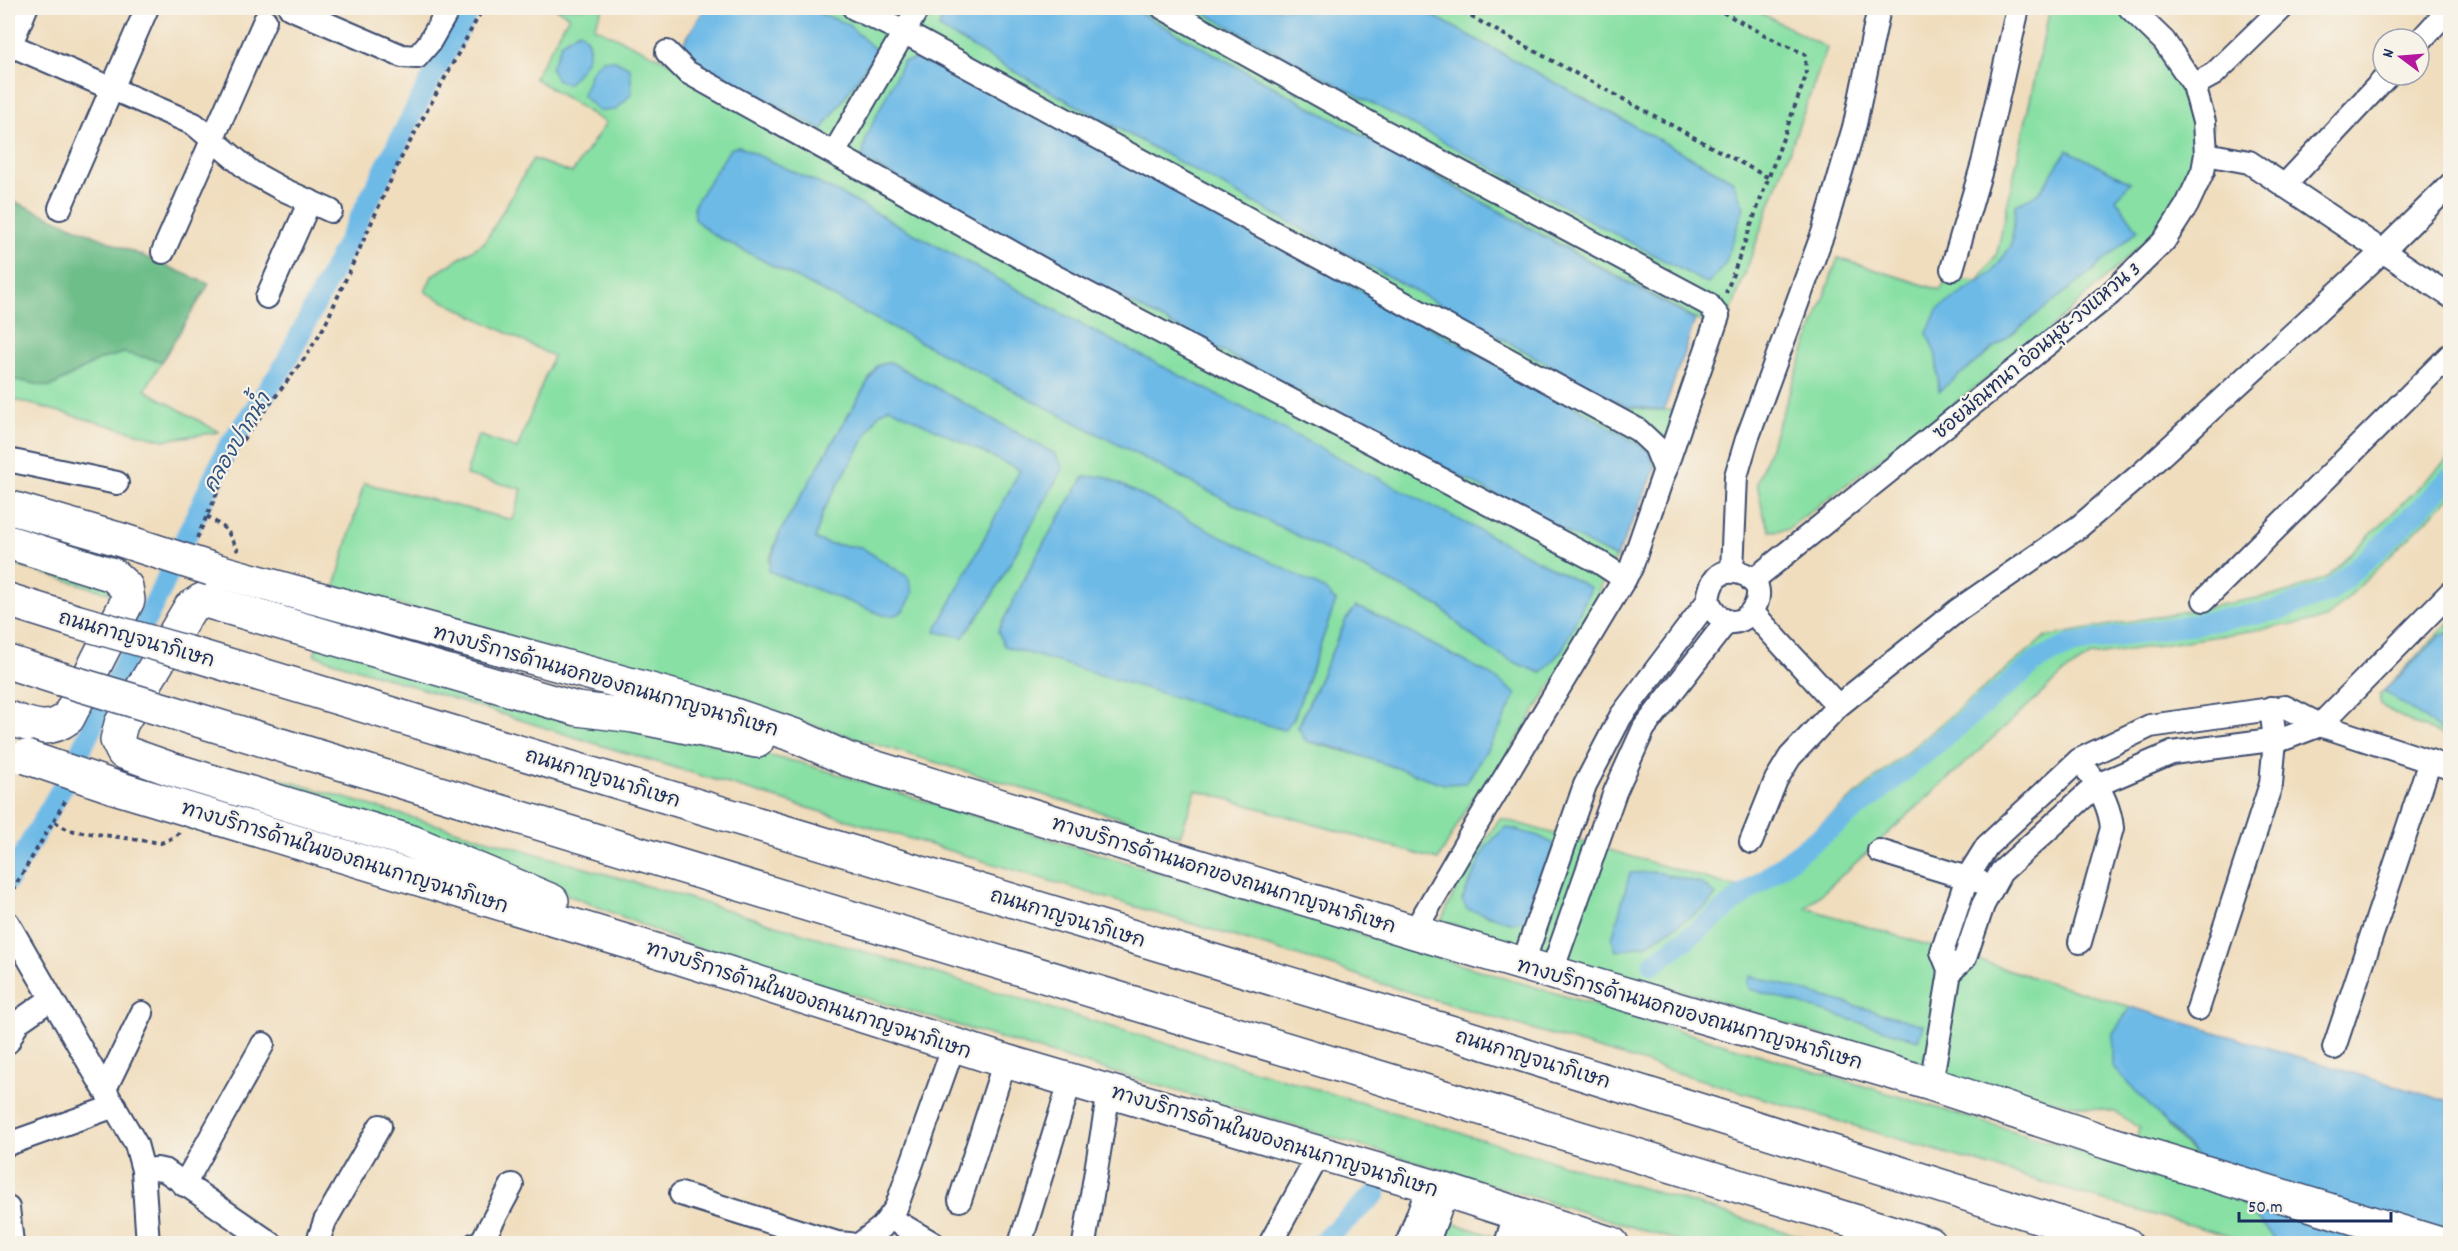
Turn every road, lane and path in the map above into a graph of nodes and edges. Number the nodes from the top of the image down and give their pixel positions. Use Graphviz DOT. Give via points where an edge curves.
graph roads {
  1 [pos="26,8"];
  2 [pos="147,8"];
  3 [pos="290,8"];
  4 [pos="449,8"];
  5 [pos="483,8"];
  6 [pos="854,8"];
  7 [pos="918,8"];
  8 [pos="1163,8"];
  9 [pos="1455,8"];
  10 [pos="1715,8"];
  11 [pos="1879,8"];
  12 [pos="2018,8"];
  13 [pos="2130,8"];
  14 [pos="2282,8"];
  15 [pos="2451,8"];
  16 [pos="265,20"];
  17 [pos="2431,29"];
  18 [pos="904,32"];
  19 [pos="8,47"];
  20 [pos="667,52"];
  21 [pos="2194,85"];
  22 [pos="2377,87"];
  23 [pos="112,88"];
  24 [pos="213,138"];
  25 [pos="834,153"];
  26 [pos="2206,154"];
  27 [pos="1769,177"];
  28 [pos="2451,185"];
  29 [pos="2284,186"];
  30 [pos="310,201"];
  31 [pos="60,208"];
  32 [pos="331,211"];
  33 [pos="2383,251"];
  34 [pos="163,252"];
  35 [pos="1952,269"];
  36 [pos="2451,296"];
  37 [pos="267,297"];
  38 [pos="1718,316"];
  39 [pos="2451,355"];
  40 [pos="8,460"];
  41 [pos="1665,471"];
  42 [pos="117,483"];
  43 [pos="8,507"];
  44 [pos="8,542"];
  45 [pos="202,558"];
  46 [pos="1732,571"];
  47 [pos="1624,579"];
  48 [pos="1752,581"];
  49 [pos="2451,593"];
  50 [pos="8,600"];
  51 [pos="2204,600"];
  52 [pos="1708,601"];
  53 [pos="1753,613"];
  54 [pos="1727,621"];
  55 [pos="8,662"];
  56 [pos="586,671"];
  57 [pos="1838,706"];
  58 [pos="2271,708"];
  59 [pos="577,709"];
  60 [pos="8,718"];
  61 [pos="2320,725"];
  62 [pos="2275,740"];
  63 [pos="17,755"];
  64 [pos="847,759"];
  65 [pos="2079,760"];
  66 [pos="2440,765"];
  67 [pos="2097,785"];
  68 [pos="70,793"];
  69 [pos="193,810"];
  70 [pos="55,822"];
  71 [pos="1751,842"];
  72 [pos="1879,851"];
  73 [pos="1967,878"];
  74 [pos="1992,887"];
  75 [pos="8,898"];
  76 [pos="8,923"];
  77 [pos="1414,932"];
  78 [pos="2080,942"];
  79 [pos="665,953"];
  80 [pos="1538,967"];
  81 [pos="1950,972"];
  82 [pos="51,999"];
  83 [pos="2198,1009"];
  84 [pos="142,1013"];
  85 [pos="8,1042"];
  86 [pos="263,1044"];
  87 [pos="954,1045"];
  88 [pos="2334,1048"];
  89 [pos="1005,1061"];
  90 [pos="1071,1079"];
  91 [pos="1931,1084"];
  92 [pos="1109,1091"];
  93 [pos="110,1098"];
  94 [pos="380,1126"];
  95 [pos="8,1144"];
  96 [pos="1319,1154"];
  97 [pos="143,1170"];
  98 [pos="184,1185"];
  99 [pos="512,1185"];
  100 [pos="1438,1188"];
  101 [pos="681,1194"];
  102 [pos="960,1200"];
  103 [pos="8,1208"];
  104 [pos="890,1218"];
  105 [pos="1521,1230"];
  106 [pos="12,1243"];
  107 [pos="148,1244"];
  108 [pos="272,1244"];
  109 [pos="317,1244"];
  110 [pos="476,1244"];
  111 [pos="850,1244"];
  112 [pos="860,1244"];
  113 [pos="934,1244"];
  114 [pos="1020,1244"];
  115 [pos="1084,1244"];
  116 [pos="1270,1244"];
  117 [pos="1407,1244"];
  118 [pos="1427,1244"];
  119 [pos="1612,1244"];
  120 [pos="1930,1244"];
  121 [pos="2126,1244"];
  122 [pos="2440,1244"];
  1 -- 19 [label="street"];
  2 -- 23 [label="street"];
  3 -- 4 [label="street" via="402,56 417,57"];
  5 -- 45 [label="path" via="399,162 324,327 238,446"];
  6 -- 18 [label="street"];
  7 -- 18 [label="street"];
  8 -- 38 [label="street" via="1708,304"];
  9 -- 27 [label="path"];
  10 -- 27 [label="path" via="1805,54 1806,76"];
  11 -- 46 [label="street" via="1855,124 1823,233 1736,476"];
  12 -- 35 [label="street" via="1983,163"];
  13 -- 21 [label="street, ซอยมัณฑนา อ่อนนุช-วงแหวน 3" via="2164,41"];
  14 -- 21 [label="street" via="2214,74"];
  15 -- 17 [label="street"];
  16 -- 24 [label="street"];
  18 -- 25 [label="street"];
  18 -- 41 [label="street" via="1638,430 1655,446"];
  19 -- 23 [label="street"];
  20 -- 25 [label="street" via="687,72"];
  21 -- 26 [label="street, ซอยมัณฑนา อ่อนนุช-วงแหวน 3" via="2204,122"];
  22 -- 29 [label="street"];
  23 -- 24 [label="street" via="194,124"];
  23 -- 31 [label="street"];
  24 -- 30 [label="street" via="251,172"];
  24 -- 34 [label="street"];
  25 -- 47 [label="street" via="1058,278 1599,562"];
  26 -- 29 [label="street" via="2249,162"];
  26 -- 48 [label="street, ซอยมัณฑนา อ่อนนุช-วงแหวน 3" via="2204,171 2164,241 2110,294"];
  27 -- 38 [label="path"];
  28 -- 33 [label="street"];
  29 -- 33 [label="street"];
  30 -- 32 [label="street"];
  30 -- 37 [label="street"];
  33 -- 36 [label="street"];
  33 -- 57 [label="street" via="2080,526 1958,610"];
  38 -- 41 [label="street"];
  39 -- 51 [label="street"];
  40 -- 42 [label="street"];
  41 -- 47 [label="street"];
  43 -- 45 [label="main road, ทางบริการด้านนอกของถนนกาญจนาภิเษก, bridge"];
  44 -- 60 [label="main road" via="113,575 126,587 128,600 68,718 49,728"];
  45 -- 56 [label="main road, ทางบริการด้านนอกของถนนกาญจนาภิเษก"];
  46 -- 48 [label="street" via="1746,574"];
  46 -- 52 [label="street" via="1718,575 1709,586"];
  47 -- 77 [label="street"];
  48 -- 53 [label="street" via="1758,599"];
  49 -- 61 [label="street"];
  50 -- 121 [label="main road, ถนนกาญจนาภิเษก, bridge" via="1450,1032"];
  52 -- 54 [label="street" via="1714,614"];
  52 -- 80 [label="street" via="1621,716 1585,785"];
  53 -- 54 [label="street" via="1741,621"];
  53 -- 57 [label="street"];
  54 -- 80 [label="street" via="1644,728"];
  55 -- 120 [label="main road, bridge"];
  56 -- 59 [label="main road" via="601,688 600,701 593,707"];
  56 -- 64 [label="main road, ทางบริการด้านนอกของถนนกาญจนาภิเษก" via="705,705 796,736"];
  57 -- 71 [label="street" via="1790,757 1776,780"];
  58 -- 61 [label="street" via="2287,707"];
  58 -- 62 [label="street"];
  58 -- 65 [label="street" via="2150,726"];
  59 -- 64 [label="main road" via="634,716"];
  59 -- 79 [label="main road" via="202,600 182,620 121,724 117,740 123,752 134,757 412,842"];
  61 -- 62 [label="street"];
  61 -- 66 [label="street"];
  62 -- 67 [label="street" via="2172,753"];
  62 -- 83 [label="street" via="2271,784"];
  63 -- 69 [label="main road, ทางบริการด้านในของถนนกาญจนาภิเษก, bridge"];
  64 -- 77 [label="main road, ทางบริการด้านนอกของถนนกาญจนาภิเษก"];
  65 -- 67 [label="street"];
  65 -- 73 [label="street" via="1987,846"];
  66 -- 88 [label="street"];
  67 -- 74 [label="street" via="2009,862"];
  67 -- 78 [label="street" via="2111,812 2112,828"];
  68 -- 70 [label="path"];
  69 -- 70 [label="path" via="176,836 161,843 68,830"];
  69 -- 79 [label="main road, ทางบริการด้านในของถนนกาญจนาภิเษก"];
  70 -- 75 [label="path"];
  72 -- 73 [label="street"];
  73 -- 74 [label="street"];
  73 -- 81 [label="street" via="1942,952"];
  74 -- 81 [label="street" via="1965,958"];
  76 -- 82 [label="street"];
  77 -- 80 [label="main road, ทางบริการด้านนอกของถนนกาญจนาภิเษก"];
  79 -- 87 [label="main road, ทางบริการด้านในของถนนกาญจนาภิเษก"];
  80 -- 91 [label="main road, ทางบริการด้านนอกของถนนกาญจนาภิเษก"];
  81 -- 91 [label="street"];
  82 -- 85 [label="street" via="18,1022"];
  82 -- 93 [label="street"];
  84 -- 93 [label="street"];
  86 -- 98 [label="street"];
  87 -- 89 [label="main road, ทางบริการด้านในของถนนกาญจนาภิเษก"];
  87 -- 104 [label="street" via="914,1163"];
  89 -- 90 [label="main road, ทางบริการด้านในของถนนกาญจนาภิเษก"];
  89 -- 102 [label="street"];
  90 -- 92 [label="main road, ทางบริการด้านในของถนนกาญจนาภิเษก"];
  90 -- 114 [label="street"];
  91 -- 122 [label="main road, ทางบริการด้านนอกของถนนกาญจนาภิเษก"];
  92 -- 96 [label="main road, ทางบริการด้านในของถนนกาญจนาภิเษก"];
  92 -- 115 [label="street"];
  93 -- 95 [label="street"];
  93 -- 97 [label="street" via="136,1144"];
  94 -- 109 [label="street" via="325,1221"];
  96 -- 100 [label="main road, ทางบริการด้านในของถนนกาญจนาภิเษก"];
  96 -- 116 [label="street"];
  97 -- 98 [label="street" via="166,1171"];
  97 -- 107 [label="street"];
  98 -- 108 [label="street"];
  99 -- 110 [label="street" via="482,1241"];
  100 -- 105 [label="main road, ทางบริการด้านในของถนนกาญจนาภิเษก"];
  100 -- 117 [label="street"];
  100 -- 118 [label="street"];
  101 -- 111 [label="street"];
  103 -- 106 [label="street"];
  104 -- 112 [label="street"];
  104 -- 113 [label="street"];
  105 -- 119 [label="main road, ทางบริการด้านในของถนนกาญจนาภิเษก"];
}
